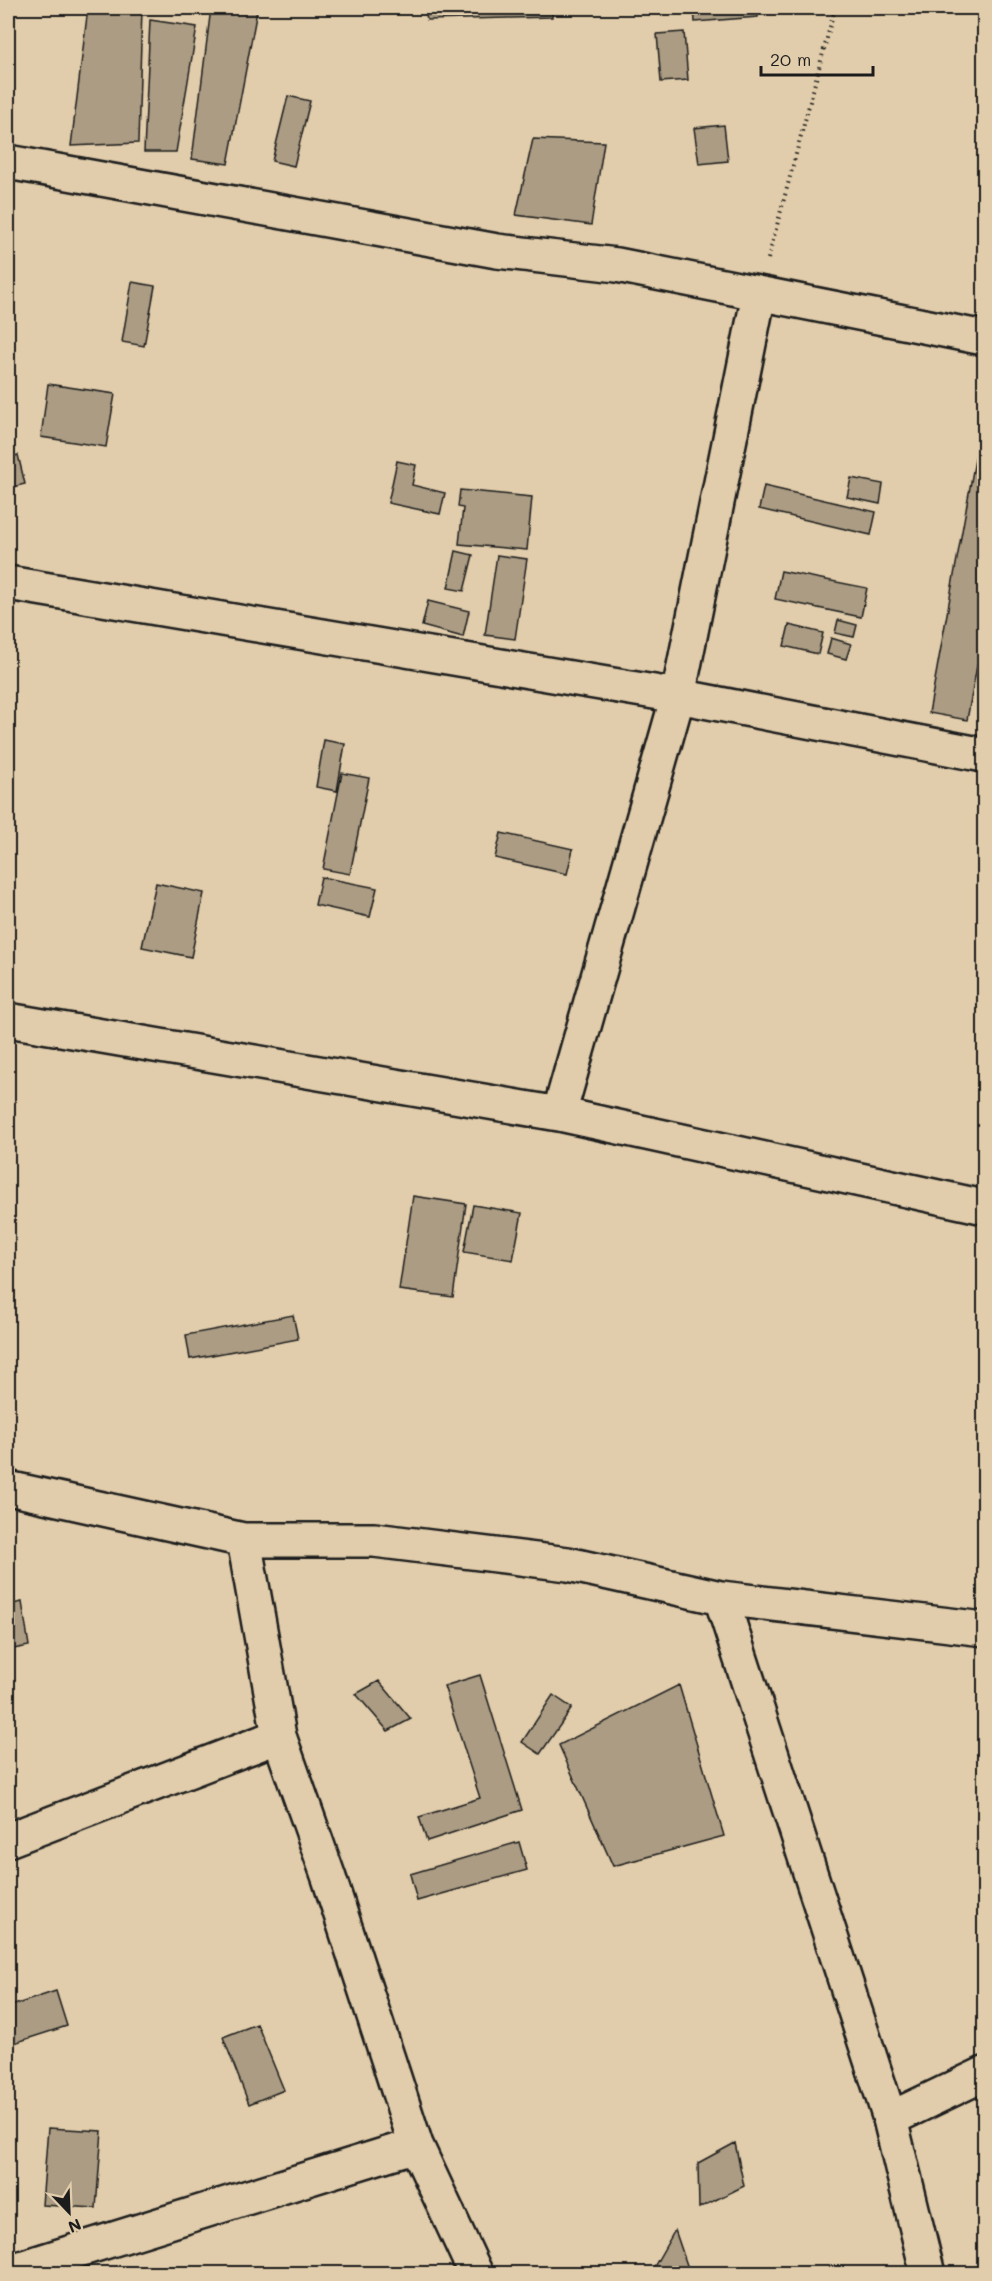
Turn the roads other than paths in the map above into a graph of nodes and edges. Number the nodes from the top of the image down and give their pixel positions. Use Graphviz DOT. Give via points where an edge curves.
graph roads {
  1 [pos="8,162"];
  2 [pos="759,294"];
  3 [pos="984,338"];
  4 [pos="8,583"];
  5 [pos="678,696"];
  6 [pos="984,755"];
  7 [pos="8,1020"];
  8 [pos="559,1114"];
  9 [pos="984,1208"];
  10 [pos="8,1488"];
  11 [pos="244,1540"];
  12 [pos="721,1598"];
  13 [pos="984,1629"];
  14 [pos="279,1736"];
  15 [pos="8,1840"];
  16 [pos="984,2074"];
  17 [pos="890,2119"];
  18 [pos="416,2145"];
  19 [pos="8,2272"];
  20 [pos="476,2274"];
  21 [pos="928,2274"];
  1 -- 2 [label="street" via="497,250 617,265"];
  2 -- 3 [label="street"];
  2 -- 5 [label="street"];
  4 -- 5 [label="street"];
  5 -- 6 [label="street"];
  5 -- 8 [label="street"];
  7 -- 8 [label="street"];
  8 -- 9 [label="street"];
  10 -- 11 [label="street"];
  11 -- 12 [label="street" via="386,1542 568,1564"];
  11 -- 14 [label="street"];
  12 -- 13 [label="street"];
  12 -- 17 [label="street"];
  14 -- 15 [label="street"];
  14 -- 18 [label="street" via="330,1878"];
  16 -- 17 [label="street"];
  17 -- 21 [label="street"];
  18 -- 19 [label="street"];
  18 -- 20 [label="street"];
}
